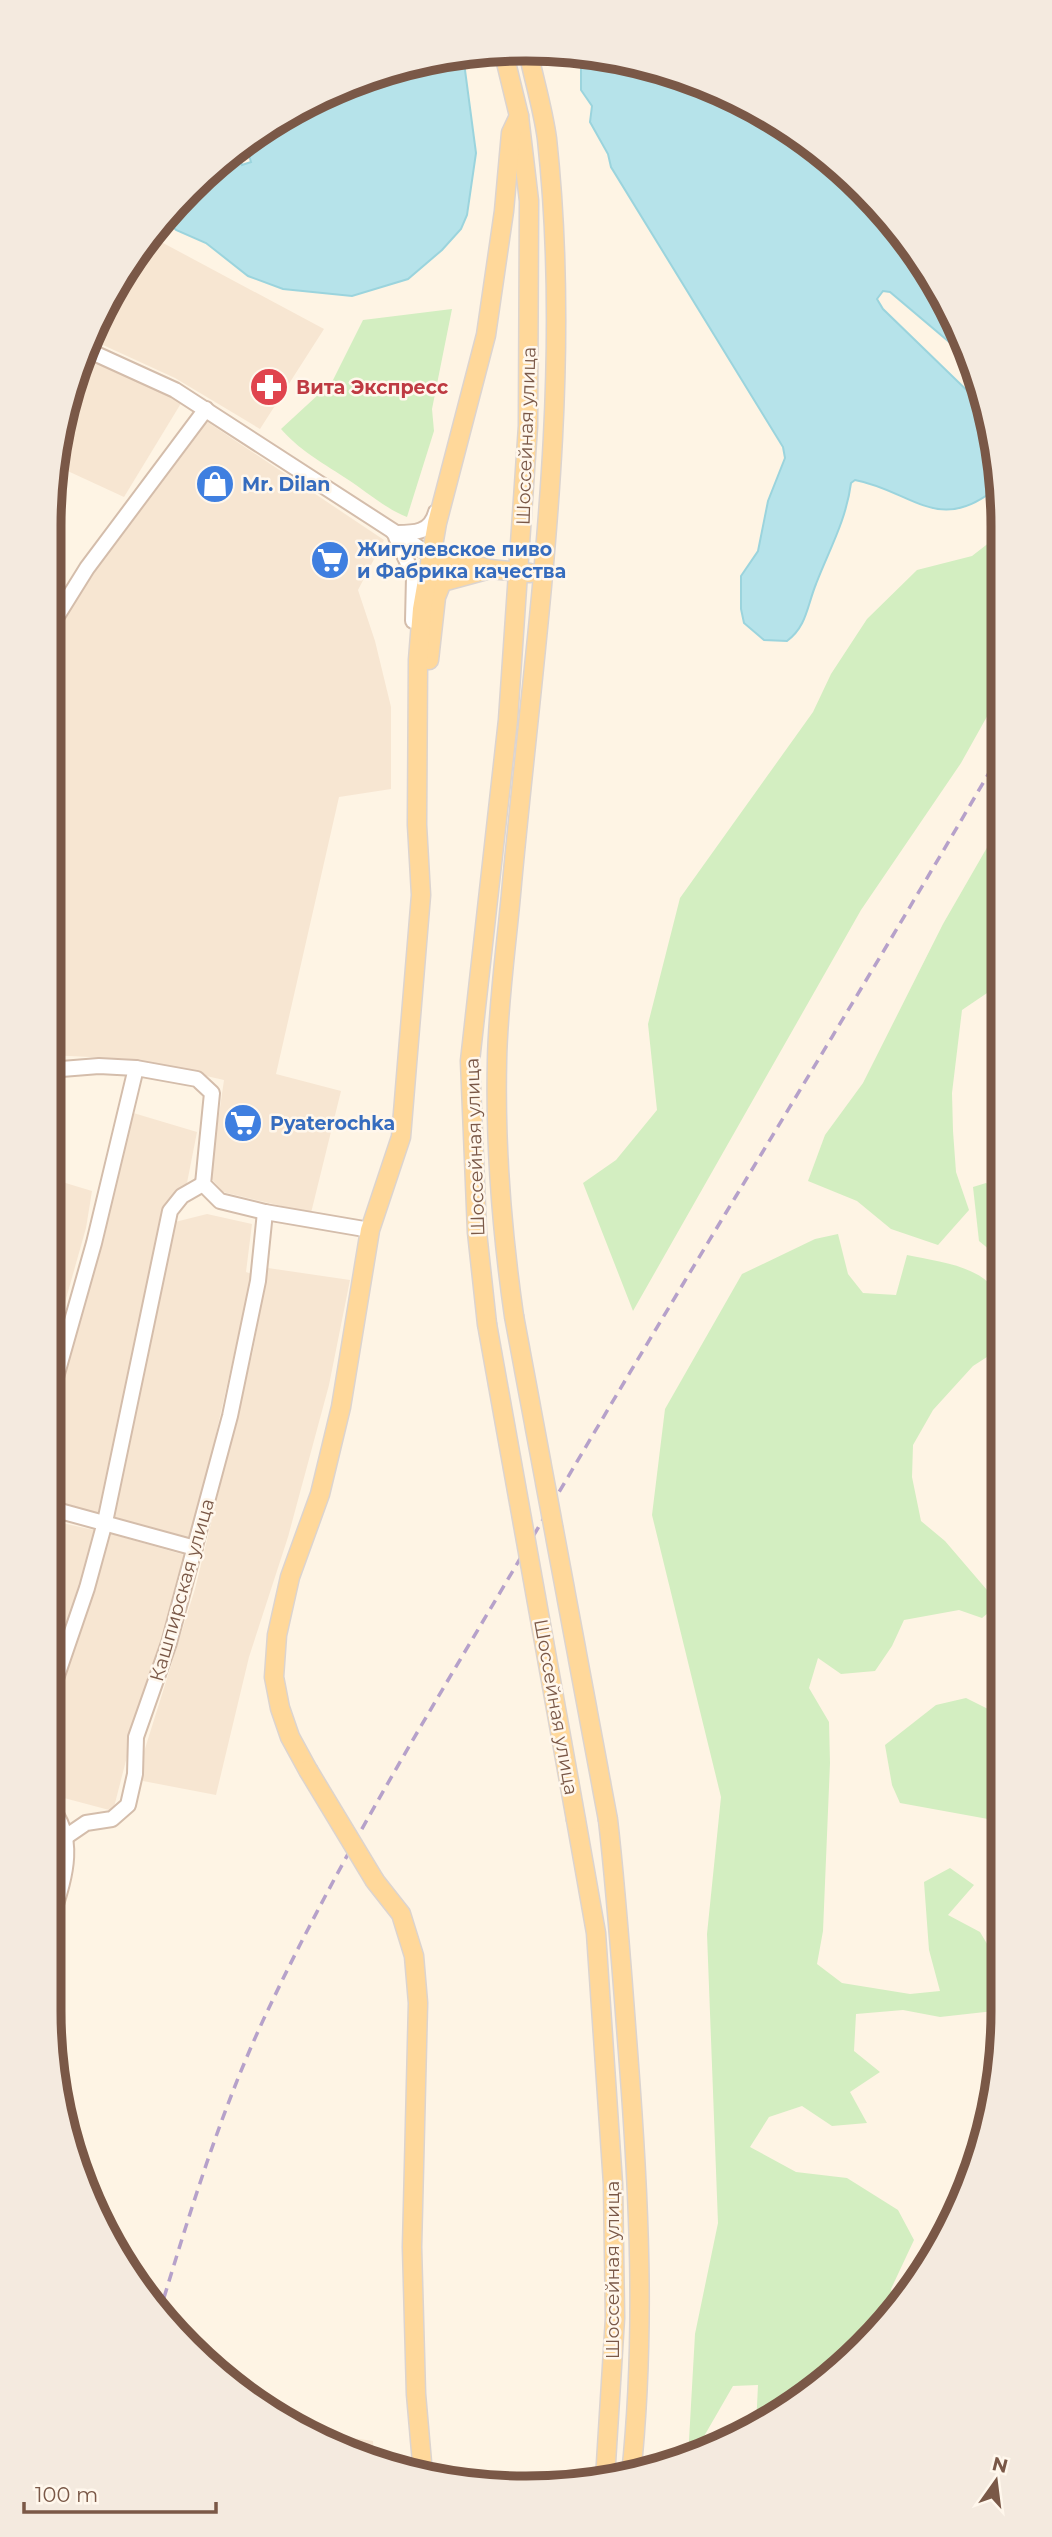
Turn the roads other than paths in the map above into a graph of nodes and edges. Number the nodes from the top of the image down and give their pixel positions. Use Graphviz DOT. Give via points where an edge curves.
graph roads {
  1 [pos="530,61"];
  2 [pos="506,62"];
  3 [pos="519,116"];
  4 [pos="95,354"];
  5 [pos="206,409"];
  6 [pos="462,418"];
  7 [pos="393,533"];
  8 [pos="430,555"];
  9 [pos="490,569"];
  10 [pos="520,572"];
  11 [pos="545,575"];
  12 [pos="61,610"];
  13 [pos="419,649"];
  14 [pos="418,701"];
  15 [pos="136,1068"];
  16 [pos="61,1069"];
  17 [pos="203,1184"];
  18 [pos="265,1212"];
  19 [pos="370,1230"];
  20 [pos="61,1360"];
  21 [pos="61,1511"];
  22 [pos="104,1522"];
  23 [pos="195,1548"];
  24 [pos="61,1664"];
  25 [pos="61,1826"];
  26 [pos="67,1836"];
  27 [pos="61,1874"];
  28 [pos="64,1874"];
  29 [pos="61,1885"];
  30 [pos="632,2463"];
  31 [pos="422,2464"];
  32 [pos="606,2469"];
  1 -- 11 [label="main road, Шоссейная улица" via="546,136 555,263 553,474"];
  2 -- 3 [label="main road, Шоссейная улица"];
  3 -- 6 [label="main road" via="511,133 505,211 486,335"];
  3 -- 10 [label="main road, Шоссейная улица" via="529,201 528,426"];
  4 -- 5 [label="street"];
  5 -- 7 [label="street"];
  5 -- 12 [label="street"];
  6 -- 7 [label="street" via="434,519 424,531"];
  6 -- 8 [label="main road"];
  7 -- 8 [label="street"];
  7 -- 13 [label="street" via="414,577 413,618"];
  8 -- 9 [label="main road"];
  8 -- 13 [label="main road"];
  9 -- 10 [label="main road"];
  9 -- 14 [label="main road" via="451,578 438,588 431,652"];
  10 -- 11 [label="main road"];
  10 -- 32 [label="main road, Шоссейная улица, bridge" via="470,1061 477,1232 487,1324 596,1933 613,2184 615,2318"];
  11 -- 30 [label="main road, Шоссейная улица, bridge" via="527,716 497,1060 502,1227 514,1316 608,1820 621,1927 638,2182 640,2311"];
  13 -- 14 [label="main road"];
  14 -- 19 [label="main road" via="421,895 401,1137"];
  15 -- 16 [label="street"];
  15 -- 17 [label="street" via="197,1079 212,1093"];
  15 -- 20 [label="street"];
  17 -- 18 [label="street" via="220,1201"];
  17 -- 22 [label="street" via="181,1196 170,1211"];
  18 -- 19 [label="street"];
  18 -- 23 [label="street, Кашпирская улица" via="258,1281 230,1416"];
  19 -- 31 [label="main road, bridge" via="341,1407 320,1494 290,1577 277,1635 274,1676 290,1737 376,1881 401,1914 414,1956 418,2003 412,2246"];
  21 -- 22 [label="street"];
  22 -- 23 [label="street"];
  22 -- 24 [label="street"];
  23 -- 26 [label="street, Кашпирская улица" via="136,1737 128,1805 112,1819 86,1823"];
  25 -- 26 [label="street"];
  26 -- 28 [label="street"];
  27 -- 28 [label="street"];
  28 -- 29 [label="street"];
}
